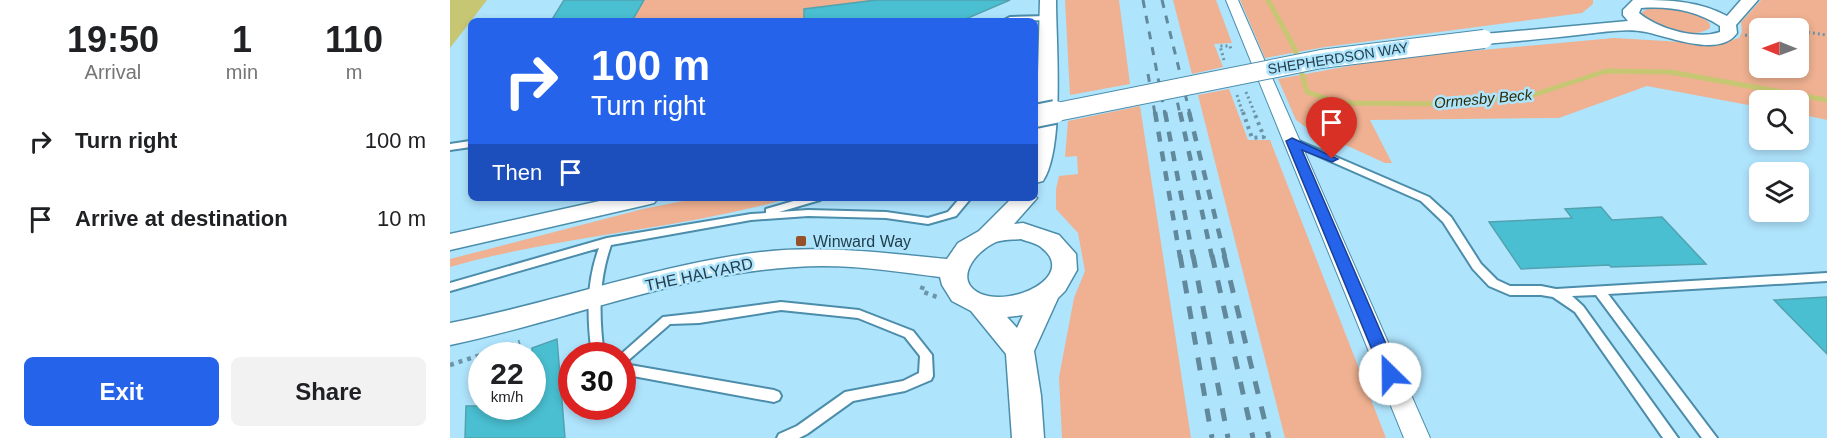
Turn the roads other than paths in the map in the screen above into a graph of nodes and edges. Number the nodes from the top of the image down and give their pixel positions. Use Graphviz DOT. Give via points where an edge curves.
graph roads {
  1 [pos="1048,0"];
  2 [pos="1232,0"];
  3 [pos="1715,0"];
  4 [pos="1750,0"];
  5 [pos="1642,1"];
  6 [pos="1686,5"];
  7 [pos="1038,18"];
  8 [pos="1048,18"];
  9 [pos="1728,24"];
  10 [pos="1644,26"];
  11 [pos="1041,62"];
  12 [pos="1038,115"];
  13 [pos="1292,141"];
  14 [pos="468,144"];
  15 [pos="450,147"];
  16 [pos="1038,168"];
  17 [pos="633,201"];
  18 [pos="806,201"];
  19 [pos="963,201"];
  20 [pos="1023,201"];
  21 [pos="1027,201"];
  22 [pos="751,217"];
  23 [pos="987,237"];
  24 [pos="1042,237"];
  25 [pos="450,242"];
  26 [pos="607,242"];
  27 [pos="954,269"];
  28 [pos="1827,278"];
  29 [pos="450,287"];
  30 [pos="1599,291"];
  31 [pos="1556,293"];
  32 [pos="1046,294"];
  33 [pos="593,298"];
  34 [pos="982,306"];
  35 [pos="450,334"];
  36 [pos="596,342"];
  37 [pos="636,348"];
  38 [pos="1020,351"];
  39 [pos="636,371"];
  40 [pos="774,396"];
  41 [pos="784,438"];
  42 [pos="1028,438"];
  43 [pos="1417,438"];
  44 [pos="1671,438"];
  45 [pos="1710,438"];
  1 -- 8 [label="street"];
  2 -- 13 [label="street"];
  3 -- 6 [label="street"];
  4 -- 9 [label="street, SHEPHERDSON WAY"];
  5 -- 6 [label="street"];
  5 -- 10 [label="street" via="1631,10 1631,15"];
  6 -- 9 [label="street"];
  7 -- 8 [label="lane"];
  8 -- 11 [label="street"];
  9 -- 10 [label="street, SHEPHERDSON WAY" via="1730,33 1707,40"];
  10 -- 12 [label="street, SHEPHERDSON WAY, bridge" via="1584,28 1383,50"];
  11 -- 16 [label="street" via="1046,133"];
  13 -- 31 [label="lane" via="1438,209 1478,270 1494,284 1517,293"];
  13 -- 43 [label="street"];
  14 -- 15 [label="lane"];
  17 -- 25 [label="street"];
  18 -- 22 [label="lane"];
  19 -- 22 [label="lane" via="952,214 928,221 844,213"];
  20 -- 23 [label="street"];
  21 -- 24 [label="street"];
  22 -- 26 [label="lane"];
  23 -- 24 [label="street" via="1023,231"];
  23 -- 27 [label="street" via="959,256"];
  24 -- 32 [label="street" via="1053,242 1065,265 1062,279"];
  26 -- 29 [label="lane"];
  26 -- 33 [label="lane" via="596,266"];
  27 -- 33 [label="street, THE HALYARD" via="880,260 796,258 689,273"];
  27 -- 34 [label="street" via="959,291"];
  28 -- 30 [label="lane"];
  30 -- 31 [label="lane"];
  30 -- 45 [label="lane"];
  31 -- 44 [label="lane" via="1579,309"];
  32 -- 34 [label="street" via="1016,307"];
  32 -- 38 [label="street"];
  33 -- 35 [label="street, THE HALYARD"];
  33 -- 36 [label="lane"];
  34 -- 38 [label="street"];
  37 -- 41 [label="lane" via="668,320 782,306 860,314 909,334 926,355 926,376 905,386 850,396"];
  38 -- 42 [label="street"];
  39 -- 40 [label="lane"];
}
